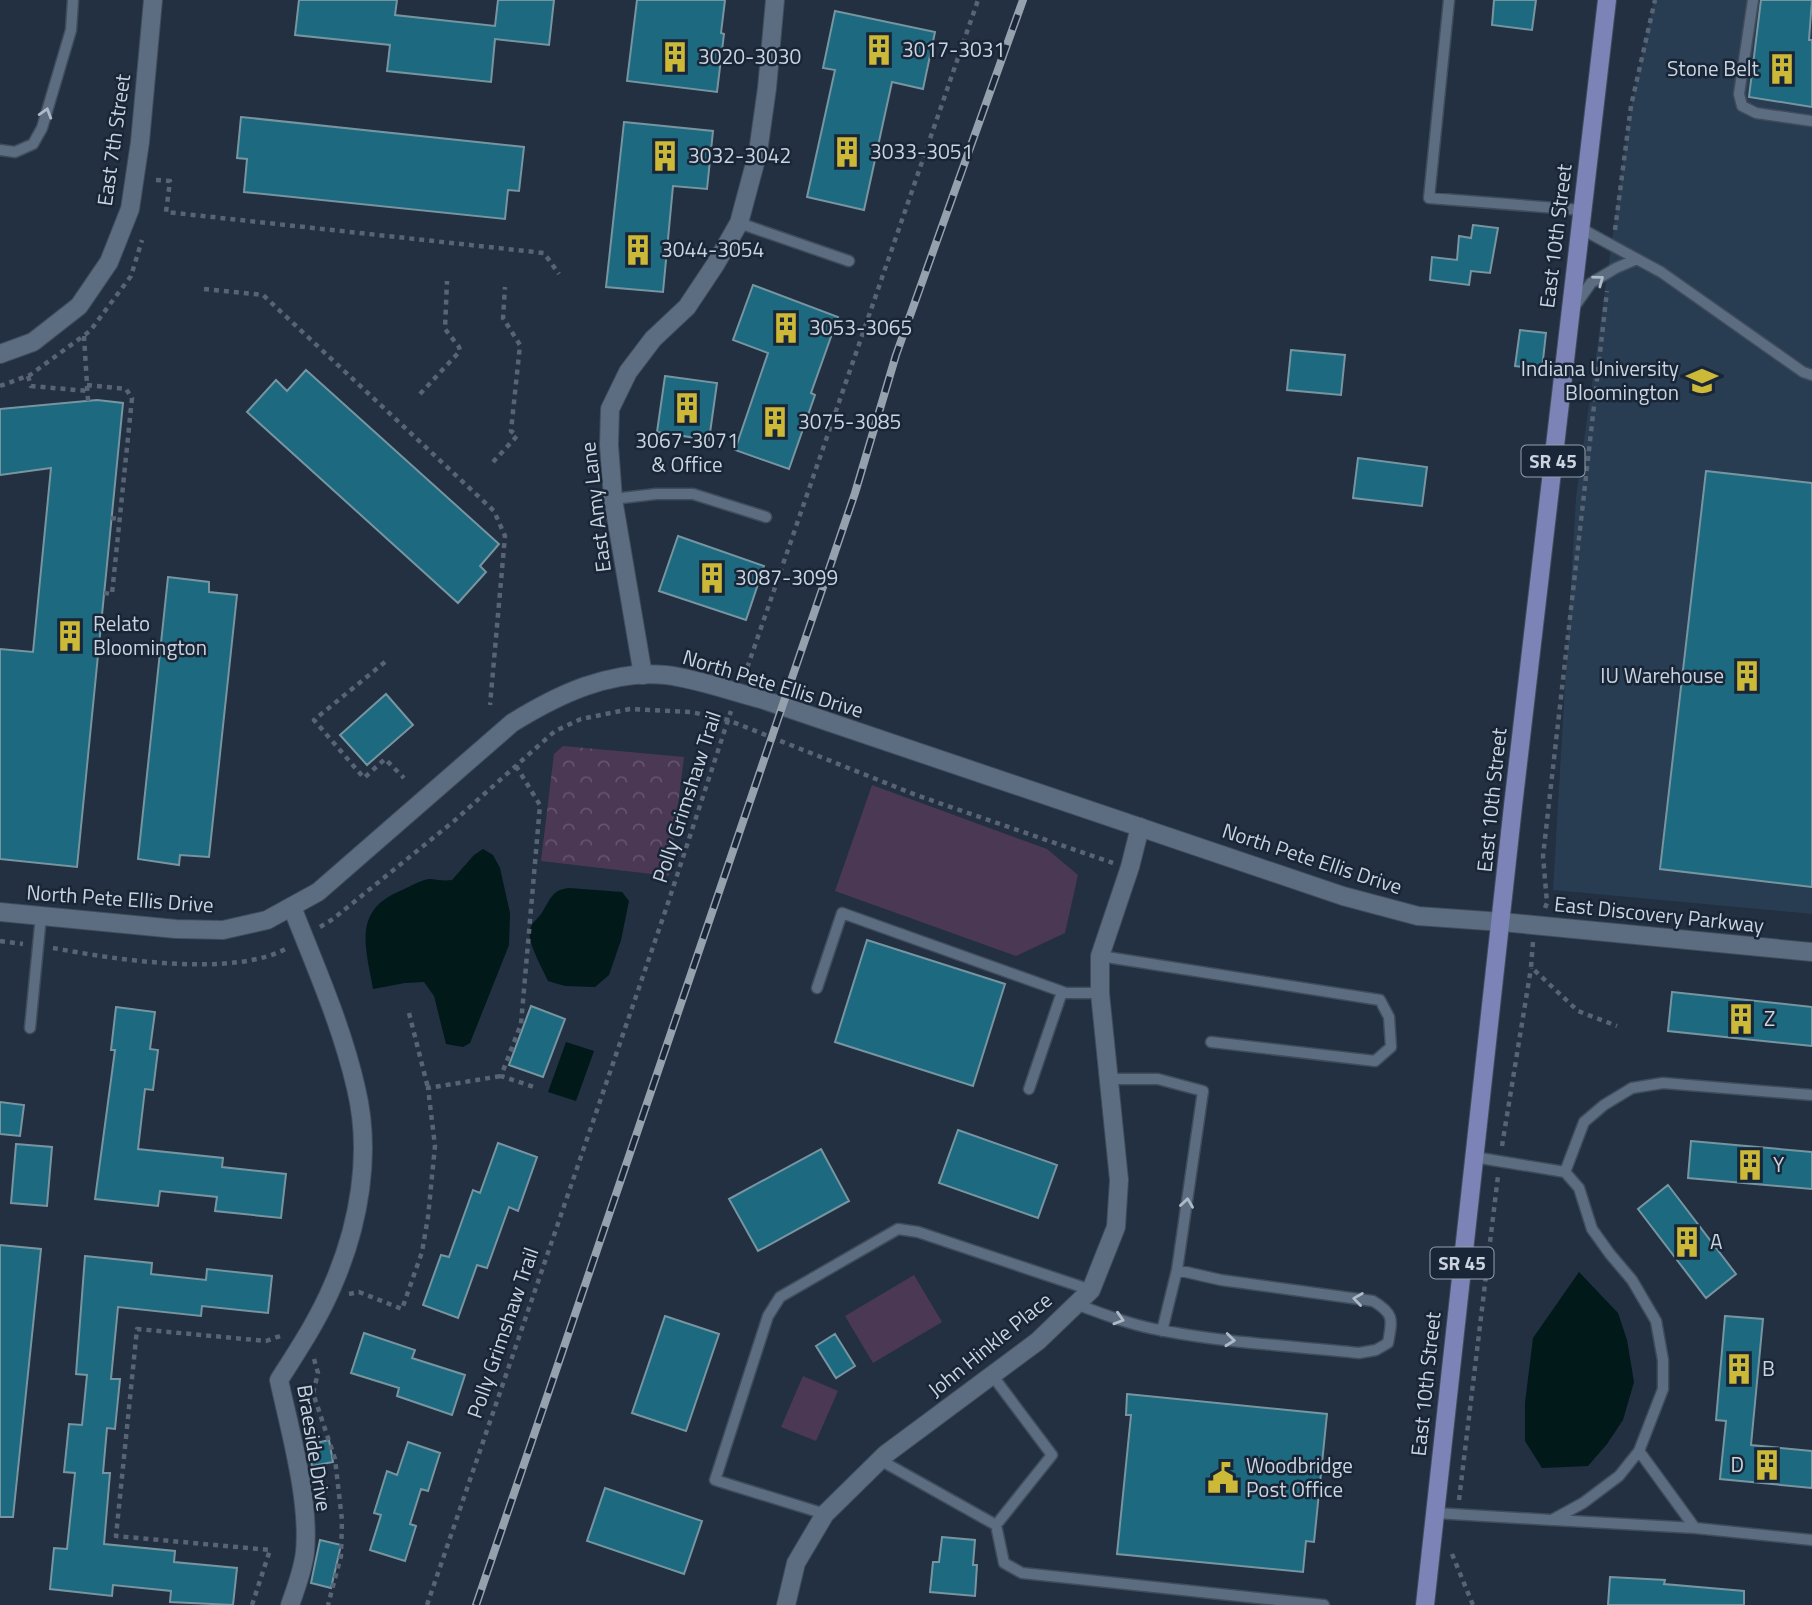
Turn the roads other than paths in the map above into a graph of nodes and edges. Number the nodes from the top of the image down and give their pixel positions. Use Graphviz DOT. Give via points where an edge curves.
graph roads {
  1 [pos="73,0"];
  2 [pos="153,0"];
  3 [pos="775,0"];
  4 [pos="1449,0"];
  5 [pos="1607,0"];
  6 [pos="1753,0"];
  7 [pos="1812,121"];
  8 [pos="0,150"];
  9 [pos="1581,219"];
  10 [pos="739,223"];
  11 [pos="1637,259"];
  12 [pos="849,261"];
  13 [pos="1570,312"];
  14 [pos="0,354"];
  15 [pos="1812,375"];
  16 [pos="613,499"];
  17 [pos="766,517"];
  18 [pos="643,675"];
  19 [pos="1140,827"];
  20 [pos="292,907"];
  21 [pos="0,912"];
  22 [pos="41,916"];
  23 [pos="1502,922"];
  24 [pos="1812,953"];
  25 [pos="1100,956"];
  26 [pos="817,988"];
  27 [pos="1062,992"];
  28 [pos="1100,993"];
  29 [pos="30,1028"];
  30 [pos="1211,1042"];
  31 [pos="1108,1079"];
  32 [pos="1029,1089"];
  33 [pos="1812,1095"];
  34 [pos="1474,1157"];
  35 [pos="1565,1172"];
  36 [pos="1177,1270"];
  37 [pos="1091,1290"];
  38 [pos="1076,1304"];
  39 [pos="1162,1331"];
  40 [pos="992,1375"];
  41 [pos="1639,1451"];
  42 [pos="880,1460"];
  43 [pos="1435,1513"];
  44 [pos="825,1514"];
  45 [pos="1552,1520"];
  46 [pos="996,1525"];
  47 [pos="1695,1528"];
  48 [pos="1812,1540"];
  49 [pos="290,1605"];
  50 [pos="786,1605"];
  51 [pos="1324,1605"];
  52 [pos="1425,1605"];
  8 -- 1 [label="lane, one-way" via="15,152 33,144 42,128 71,30"];
  2 -- 14 [label="street, East 7th Street" via="130,209 109,262 79,306 33,342"];
  3 -- 10 [label="street, East Amy Lane" via="758,152"];
  4 -- 9 [label="lane" via="1429,198"];
  5 -- 9 [label="main road, East 10th Street / SR 45"];
  6 -- 7 [label="lane" via="1739,94 1742,106 1756,113"];
  9 -- 11 [label="lane" via="1612,246"];
  9 -- 13 [label="main road, East 10th Street / SR 45"];
  10 -- 12 [label="lane"];
  10 -- 16 [label="street, East Amy Lane" via="687,307 653,339 628,372 610,409"];
  13 -- 11 [label="lane, one-way" via="1591,283"];
  11 -- 15 [label="lane"];
  13 -- 23 [label="main road, East 10th Street / SR 45"];
  16 -- 17 [label="lane" via="693,494"];
  16 -- 18 [label="street, East Amy Lane"];
  18 -- 19 [label="street, North Pete Ellis Drive" via="684,678 738,693"];
  18 -- 20 [label="street, North Pete Ellis Drive" via="579,689 512,723 318,892"];
  19 -- 23 [label="street, North Pete Ellis Drive" via="1355,900 1418,916"];
  19 -- 25 [label="street, John Hinkle Place"];
  20 -- 22 [label="street, North Pete Ellis Drive" via="267,920 223,930"];
  20 -- 49 [label="street, Braeside Drive" via="356,1090 362,1172 356,1213 336,1278 315,1323 279,1380 301,1482 304,1519 305,1552"];
  21 -- 22 [label="street, North Pete Ellis Drive"];
  22 -- 29 [label="lane"];
  23 -- 24 [label="street, East Discovery Parkway"];
  23 -- 34 [label="main road, East 10th Street / SR 45"];
  25 -- 28 [label="street, John Hinkle Place"];
  25 -- 30 [label="lane" via="1380,1000 1389,1017 1391,1047 1376,1062"];
  26 -- 27 [label="lane" via="842,913"];
  27 -- 28 [label="lane"];
  27 -- 32 [label="lane"];
  28 -- 31 [label="street, John Hinkle Place"];
  36 -- 31 [label="lane, one-way" via="1203,1091 1158,1079"];
  31 -- 37 [label="street, John Hinkle Place" via="1119,1180 1116,1227"];
  33 -- 35 [label="lane" via="1663,1083 1632,1088 1584,1122"];
  34 -- 35 [label="lane"];
  34 -- 43 [label="main road, East 10th Street / SR 45"];
  35 -- 41 [label="lane" via="1579,1188 1592,1229 1632,1280 1656,1321 1663,1389"];
  36 -- 39 [label="lane"];
  39 -- 36 [label="lane, one-way" via="1359,1353 1388,1343 1392,1320 1387,1309 1373,1301"];
  37 -- 38 [label="street, John Hinkle Place"];
  37 -- 44 [label="lane" via="898,1229 780,1297 768,1316 715,1479"];
  38 -- 39 [label="lane, one-way"];
  38 -- 40 [label="street, John Hinkle Place" via="1038,1341"];
  40 -- 42 [label="street, John Hinkle Place"];
  40 -- 46 [label="lane" via="1052,1455"];
  41 -- 45 [label="lane" via="1619,1476"];
  41 -- 47 [label="lane"];
  42 -- 44 [label="street, John Hinkle Place"];
  42 -- 46 [label="lane"];
  43 -- 45 [label="lane"];
  43 -- 52 [label="main road, East 10th Street / SR 45"];
  44 -- 50 [label="street, John Hinkle Place" via="796,1563"];
  45 -- 47 [label="lane"];
  46 -- 51 [label="lane" via="1004,1563 1022,1573"];
  47 -- 48 [label="lane"];
}
